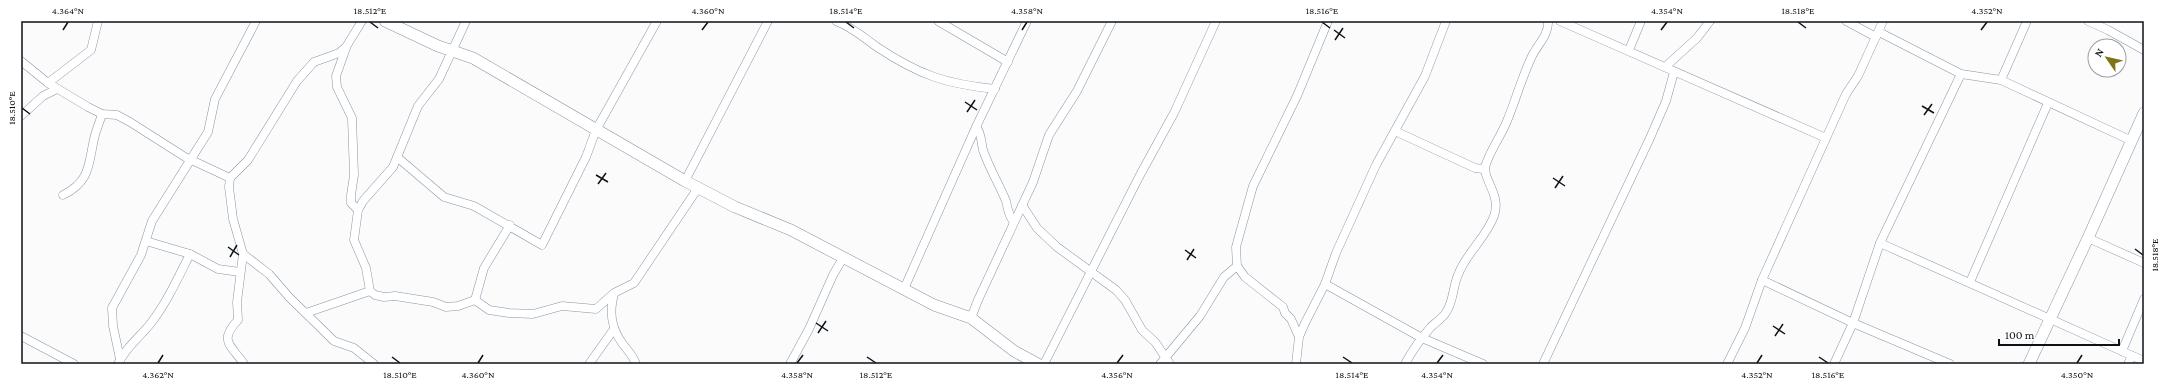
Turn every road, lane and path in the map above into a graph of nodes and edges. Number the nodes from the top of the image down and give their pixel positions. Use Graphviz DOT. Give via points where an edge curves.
graph roads {
  1 [pos="98,21"];
  2 [pos="256,21"];
  3 [pos="362,21"];
  4 [pos="385,21"];
  5 [pos="466,21"];
  6 [pos="657,21"];
  7 [pos="768,21"];
  8 [pos="836,21"];
  9 [pos="938,21"];
  10 [pos="1027,21"];
  11 [pos="1112,21"];
  12 [pos="1216,21"];
  13 [pos="1328,21"];
  14 [pos="1446,21"];
  15 [pos="1548,21"];
  16 [pos="1560,21"];
  17 [pos="1641,21"];
  18 [pos="1710,21"];
  19 [pos="1846,21"];
  20 [pos="1883,21"];
  21 [pos="2026,21"];
  22 [pos="2088,21"];
  23 [pos="1878,34"];
  24 [pos="346,48"];
  25 [pos="1629,50"];
  26 [pos="2144,50"];
  27 [pos="452,51"];
  28 [pos="21,62"];
  29 [pos="1008,62"];
  30 [pos="1665,67"];
  31 [pos="1674,72"];
  32 [pos="1961,74"];
  33 [pos="2001,80"];
  34 [pos="48,83"];
  35 [pos="57,89"];
  36 [pos="995,89"];
  37 [pos="2048,103"];
  38 [pos="2144,112"];
  39 [pos="102,114"];
  40 [pos="21,116"];
  41 [pos="976,127"];
  42 [pos="596,130"];
  43 [pos="1395,131"];
  44 [pos="1826,138"];
  45 [pos="2132,140"];
  46 [pos="397,157"];
  47 [pos="192,160"];
  48 [pos="1485,166"];
  49 [pos="230,178"];
  50 [pos="685,181"];
  51 [pos="698,188"];
  52 [pos="63,195"];
  53 [pos="1022,205"];
  54 [pos="358,210"];
  55 [pos="1013,221"];
  56 [pos="510,225"];
  57 [pos="2088,238"];
  58 [pos="146,241"];
  59 [pos="1880,243"];
  60 [pos="190,254"];
  61 [pos="243,254"];
  62 [pos="843,258"];
  63 [pos="2144,263"];
  64 [pos="1237,266"];
  65 [pos="240,272"];
  66 [pos="1090,272"];
  67 [pos="1762,280"];
  68 [pos="1970,282"];
  69 [pos="1325,284"];
  70 [pos="904,289"];
  71 [pos="370,290"];
  72 [pos="614,294"];
  73 [pos="2144,299"];
  74 [pos="475,300"];
  75 [pos="306,313"];
  76 [pos="971,318"];
  77 [pos="2050,318"];
  78 [pos="1853,323"];
  79 [pos="614,329"];
  80 [pos="21,336"];
  81 [pos="1299,337"];
  82 [pos="1422,338"];
  83 [pos="2122,351"];
  84 [pos="1165,356"];
  85 [pos="2132,356"];
  86 [pos="119,361"];
  87 [pos="2144,361"];
  88 [pos="74,364"];
  89 [pos="244,364"];
  90 [pos="374,364"];
  91 [pos="589,364"];
  92 [pos="636,364"];
  93 [pos="790,364"];
  94 [pos="1038,364"];
  95 [pos="1044,364"];
  96 [pos="1160,364"];
  97 [pos="1170,364"];
  98 [pos="1296,364"];
  99 [pos="1405,364"];
  100 [pos="1483,364"];
  101 [pos="1543,364"];
  102 [pos="1727,364"];
  103 [pos="1834,364"];
  104 [pos="1950,364"];
  105 [pos="2029,364"];
  106 [pos="2128,364"];
  1 -- 34 [label="street" via="91,50"];
  2 -- 47 [label="street" via="215,99 208,132"];
  3 -- 24 [label="street"];
  4 -- 27 [label="street"];
  5 -- 27 [label="street"];
  6 -- 42 [label="street"];
  7 -- 50 [label="street"];
  8 -- 36 [label="street" via="850,26 878,47 930,77"];
  9 -- 29 [label="street"];
  10 -- 29 [label="street"];
  11 -- 53 [label="street" via="1077,91 1049,135"];
  12 -- 66 [label="street" via="1174,113"];
  13 -- 64 [label="street" via="1297,96 1253,186 1236,247"];
  14 -- 43 [label="street" via="1425,76"];
  15 -- 48 [label="street" via="1542,42 1532,55 1507,121"];
  16 -- 25 [label="street"];
  17 -- 25 [label="street"];
  18 -- 30 [label="street" via="1697,38"];
  19 -- 23 [label="street"];
  20 -- 23 [label="street"];
  21 -- 33 [label="street"];
  22 -- 26 [label="street"];
  23 -- 32 [label="street"];
  23 -- 44 [label="street"];
  24 -- 49 [label="street" via="314,62 307,69 282,102 248,160"];
  24 -- 54 [label="street" via="336,76 337,87 352,118 354,175 351,203"];
  25 -- 30 [label="street"];
  27 -- 42 [label="street" via="473,58"];
  27 -- 46 [label="street" via="440,78 418,106"];
  28 -- 34 [label="street"];
  29 -- 36 [label="street"];
  30 -- 31 [label="street"];
  31 -- 44 [label="street"];
  31 -- 101 [label="street" via="1666,101 1650,138"];
  32 -- 33 [label="street"];
  32 -- 59 [label="street"];
  33 -- 37 [label="street"];
  34 -- 35 [label="street"];
  35 -- 39 [label="street"];
  35 -- 40 [label="street" via="43,96"];
  36 -- 41 [label="street"];
  37 -- 45 [label="street"];
  37 -- 68 [label="street"];
  38 -- 45 [label="street"];
  39 -- 47 [label="street" via="117,116 130,122"];
  39 -- 52 [label="street" via="86,175 75,189"];
  41 -- 55 [label="street" via="980,130 983,149"];
  41 -- 70 [label="street"];
  42 -- 50 [label="street"];
  42 -- 56 [label="street" via="586,158 542,245"];
  43 -- 48 [label="street" via="1469,166 1483,169"];
  43 -- 69 [label="street" via="1376,165 1336,253"];
  44 -- 67 [label="street"];
  45 -- 57 [label="street"];
  46 -- 54 [label="street" via="393,167"];
  46 -- 56 [label="street" via="444,197 474,206"];
  47 -- 49 [label="street"];
  47 -- 58 [label="street" via="152,221"];
  48 -- 82 [label="street" via="1489,184 1496,195 1495,214 1483,238 1467,258 1458,275 1453,300"];
  49 -- 61 [label="street" via="233,219"];
  50 -- 51 [label="street"];
  51 -- 62 [label="street" via="735,207 791,230"];
  51 -- 72 [label="street" via="634,283"];
  53 -- 55 [label="street"];
  53 -- 66 [label="street" via="1038,228 1057,247"];
  54 -- 71 [label="street" via="354,240 366,268"];
  55 -- 76 [label="street"];
  56 -- 74 [label="street" via="484,268"];
  57 -- 63 [label="street"];
  57 -- 77 [label="street"];
  58 -- 60 [label="street"];
  58 -- 86 [label="street" via="112,308"];
  59 -- 68 [label="street"];
  59 -- 78 [label="street"];
  60 -- 65 [label="street" via="218,269"];
  60 -- 86 [label="street" via="175,286 151,324"];
  61 -- 65 [label="street"];
  61 -- 75 [label="street" via="269,274"];
  62 -- 70 [label="street"];
  62 -- 93 [label="street"];
  64 -- 81 [label="street" via="1245,277 1282,307"];
  64 -- 84 [label="street" via="1224,277 1200,316"];
  65 -- 89 [label="street" via="238,320 230,328 227,337 228,345"];
  66 -- 84 [label="street" via="1116,290 1125,300 1142,330"];
  66 -- 95 [label="street"];
  67 -- 78 [label="street"];
  67 -- 102 [label="street" via="1745,328"];
  68 -- 77 [label="street"];
  69 -- 81 [label="street"];
  69 -- 82 [label="street"];
  70 -- 76 [label="street" via="934,305"];
  71 -- 74 [label="street" via="374,295 434,302 446,307"];
  71 -- 75 [label="street"];
  72 -- 74 [label="street" via="596,308 562,306 533,314 489,310"];
  72 -- 79 [label="street" via="611,312"];
  73 -- 83 [label="street"];
  75 -- 90 [label="street" via="334,341 354,348"];
  76 -- 94 [label="street" via="1014,351"];
  77 -- 83 [label="street"];
  77 -- 105 [label="street"];
  78 -- 103 [label="street"];
  78 -- 104 [label="street"];
  79 -- 91 [label="street"];
  79 -- 92 [label="street" via="634,357"];
  80 -- 88 [label="street"];
  81 -- 98 [label="street"];
  82 -- 99 [label="street"];
  82 -- 100 [label="street"];
  83 -- 85 [label="street"];
  84 -- 96 [label="street"];
  84 -- 97 [label="street"];
  85 -- 87 [label="street"];
  85 -- 106 [label="street"];
}
